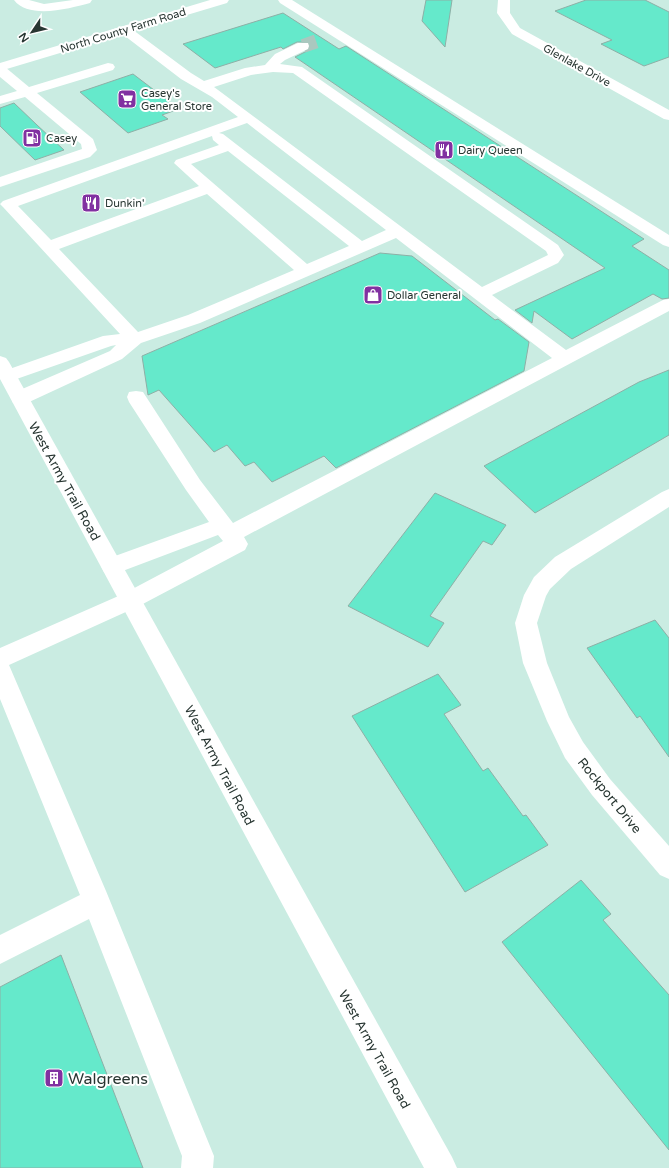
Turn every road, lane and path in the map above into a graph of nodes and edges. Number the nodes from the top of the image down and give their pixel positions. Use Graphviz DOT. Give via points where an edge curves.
graph roads {
  1 [pos="20,0"];
  2 [pos="55,0"];
  3 [pos="223,0"];
  4 [pos="284,0"];
  5 [pos="504,0"];
  6 [pos="81,2"];
  7 [pos="125,30"];
  8 [pos="338,34"];
  9 [pos="324,39"];
  10 [pos="302,46"];
  11 [pos="108,67"];
  12 [pos="270,67"];
  13 [pos="0,68"];
  14 [pos="203,86"];
  15 [pos="28,92"];
  16 [pos="0,100"];
  17 [pos="669,116"];
  18 [pos="248,118"];
  19 [pos="210,132"];
  20 [pos="229,146"];
  21 [pos="0,182"];
  22 [pos="210,188"];
  23 [pos="4,199"];
  24 [pos="398,231"];
  25 [pos="669,242"];
  26 [pos="48,247"];
  27 [pos="360,247"];
  28 [pos="306,271"];
  29 [pos="480,294"];
  30 [pos="669,304"];
  31 [pos="135,339"];
  32 [pos="566,359"];
  33 [pos="4,369"];
  34 [pos="136,397"];
  35 [pos="20,398"];
  36 [pos="669,497"];
  37 [pos="230,535"];
  38 [pos="112,566"];
  39 [pos="130,600"];
  40 [pos="0,659"];
  41 [pos="0,670"];
  42 [pos="669,866"];
  43 [pos="96,901"];
  44 [pos="0,950"];
  45 [pos="198,1168"];
  46 [pos="440,1168"];
  1 -- 6 [label="main road" via="28,6 46,8"];
  2 -- 6 [label="main road"];
  3 -- 7 [label="main road, North County Farm Road"];
  4 -- 8 [label="main road"];
  5 -- 17 [label="main road, Glenlake Drive" via="504,16 520,34"];
  7 -- 13 [label="main road, North County Farm Road"];
  7 -- 14 [label="main road"];
  8 -- 9 [label="main road"];
  8 -- 25 [label="main road"];
  10 -- 12 [label="main road" via="280,57"];
  11 -- 15 [label="main road"];
  12 -- 14 [label="main road" via="256,68"];
  12 -- 29 [label="main road" via="297,70 552,248 556,255 552,260"];
  13 -- 15 [label="main road"];
  14 -- 18 [label="main road"];
  15 -- 16 [label="main road"];
  15 -- 21 [label="main road" via="88,142 90,150 85,154"];
  18 -- 19 [label="main road"];
  18 -- 24 [label="main road"];
  19 -- 20 [label="main road"];
  19 -- 23 [label="main road"];
  20 -- 22 [label="main road" via="181,163"];
  20 -- 27 [label="main road"];
  22 -- 26 [label="main road"];
  22 -- 28 [label="main road"];
  23 -- 26 [label="main road"];
  24 -- 27 [label="main road"];
  24 -- 29 [label="main road"];
  26 -- 31 [label="main road"];
  27 -- 28 [label="main road"];
  28 -- 31 [label="main road" via="210,312"];
  29 -- 32 [label="main road"];
  30 -- 32 [label="main road"];
  31 -- 33 [label="main road" via="109,340"];
  31 -- 35 [label="main road" via="116,354"];
  32 -- 37 [label="main road"];
  33 -- 35 [label="main road, West Army Trail Road"];
  34 -- 37 [label="main road" via="193,485"];
  35 -- 38 [label="main road, West Army Trail Road"];
  36 -- 42 [label="main road, Rockport Drive" via="551,573 535,595 526,623 535,663 558,721 574,750 600,787"];
  37 -- 38 [label="main road"];
  37 -- 39 [label="main road"];
  38 -- 39 [label="main road, West Army Trail Road"];
  39 -- 40 [label="main road"];
  39 -- 46 [label="main road, West Army Trail Road"];
  41 -- 43 [label="main road"];
  43 -- 44 [label="main road"];
  43 -- 45 [label="main road" via="198,1156"];
}
